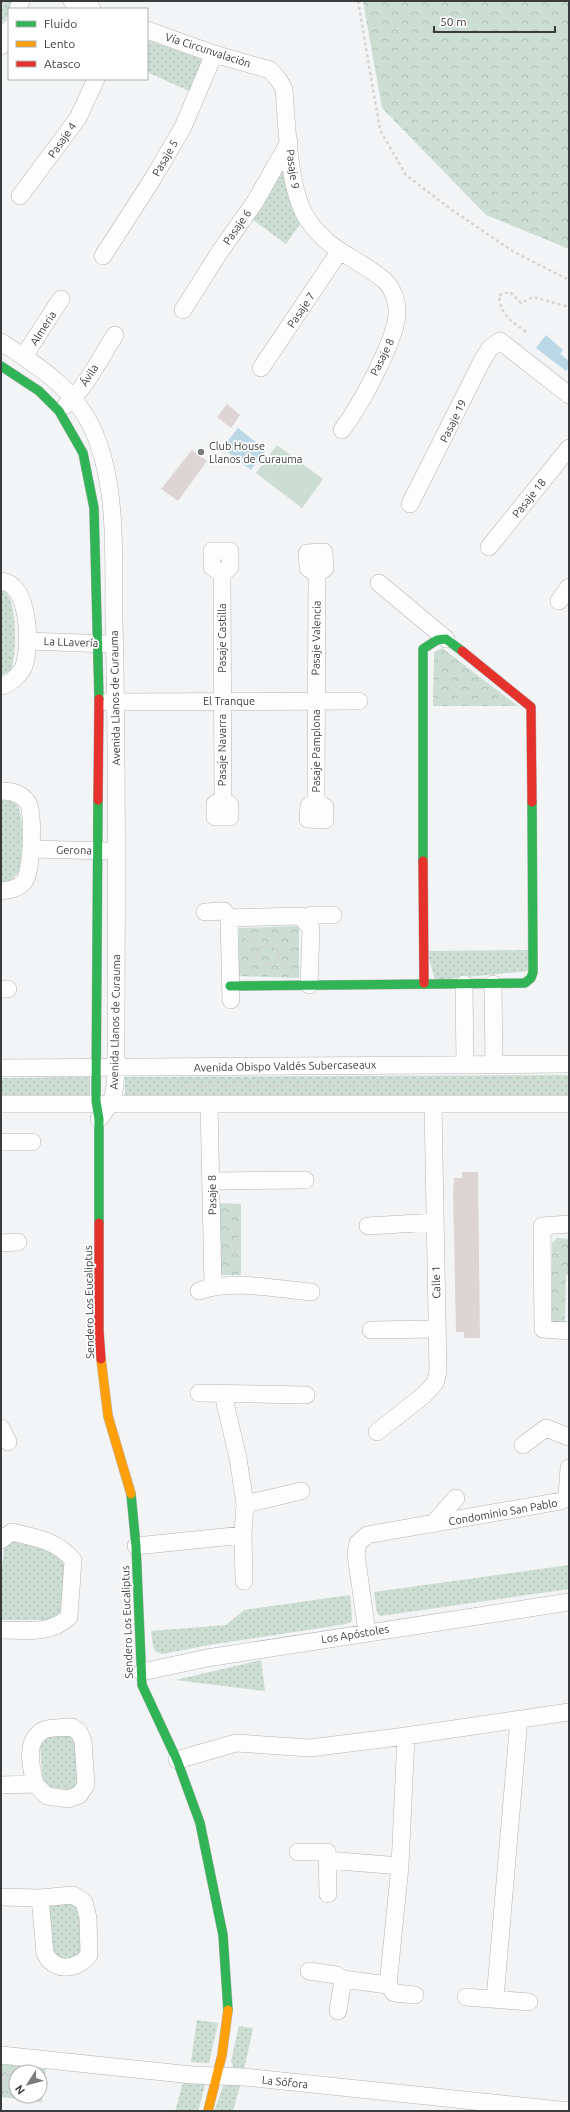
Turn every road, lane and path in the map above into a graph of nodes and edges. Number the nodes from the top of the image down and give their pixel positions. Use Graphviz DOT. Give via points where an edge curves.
graph roads {
  1 [pos="72,1"];
  2 [pos="358,1"];
  3 [pos="90,8"];
  4 [pos="148,30"];
  5 [pos="8,31"];
  6 [pos="1,46"];
  7 [pos="214,54"];
  8 [pos="270,70"];
  9 [pos="96,80"];
  10 [pos="289,142"];
  11 [pos="20,196"];
  12 [pos="340,252"];
  13 [pos="103,256"];
  14 [pos="385,280"];
  15 [pos="569,280"];
  16 [pos="61,299"];
  17 [pos="569,307"];
  18 [pos="183,310"];
  19 [pos="526,332"];
  20 [pos="115,335"];
  21 [pos="1,342"];
  22 [pos="24,356"];
  23 [pos="1,366"];
  24 [pos="261,368"];
  25 [pos="569,395"];
  26 [pos="74,398"];
  27 [pos="59,411"];
  28 [pos="342,430"];
  29 [pos="569,448"];
  30 [pos="410,504"];
  31 [pos="489,547"];
  32 [pos="222,574"];
  33 [pos="317,574"];
  34 [pos="1,581"];
  35 [pos="378,584"];
  36 [pos="569,587"];
  37 [pos="559,601"];
  38 [pos="446,639"];
  39 [pos="28,641"];
  40 [pos="98,643"];
  41 [pos="115,644"];
  42 [pos="1,686"];
  43 [pos="359,700"];
  44 [pos="222,701"];
  45 [pos="315,701"];
  46 [pos="99,702"];
  47 [pos="116,702"];
  48 [pos="1,791"];
  49 [pos="223,799"];
  50 [pos="316,801"];
  51 [pos="32,849"];
  52 [pos="98,851"];
  53 [pos="116,851"];
  54 [pos="1,891"];
  55 [pos="206,912"];
  56 [pos="333,915"];
  57 [pos="229,918"];
  58 [pos="305,920"];
  59 [pos="262,962"];
  60 [pos="424,984"];
  61 [pos="464,984"];
  62 [pos="493,984"];
  63 [pos="309,985"];
  64 [pos="231,993"];
  65 [pos="465,1064"];
  66 [pos="494,1064"];
  67 [pos="569,1064"];
  68 [pos="1,1068"];
  69 [pos="97,1068"];
  70 [pos="116,1068"];
  71 [pos="1,1104"];
  72 [pos="209,1104"];
  73 [pos="433,1104"];
  74 [pos="569,1104"];
  75 [pos="102,1109"];
  76 [pos="1,1142"];
  77 [pos="32,1142"];
  78 [pos="305,1180"];
  79 [pos="212,1181"];
  80 [pos="435,1222"];
  81 [pos="569,1224"];
  82 [pos="368,1226"];
  83 [pos="18,1242"];
  84 [pos="1,1243"];
  85 [pos="311,1292"];
  86 [pos="436,1329"];
  87 [pos="371,1330"];
  88 [pos="569,1331"];
  89 [pos="199,1393"];
  90 [pos="223,1394"];
  91 [pos="306,1395"];
  92 [pos="377,1432"];
  93 [pos="569,1437"];
  94 [pos="523,1444"];
  95 [pos="569,1468"];
  96 [pos="301,1491"];
  97 [pos="456,1498"];
  98 [pos="245,1504"];
  99 [pos="433,1524"];
  100 [pos="243,1535"];
  101 [pos="1,1540"];
  102 [pos="136,1546"];
  103 [pos="244,1581"];
  104 [pos="569,1602"];
  105 [pos="1,1630"];
  106 [pos="367,1632"];
  107 [pos="142,1672"];
  108 [pos="569,1712"];
  109 [pos="518,1719"];
  110 [pos="406,1736"];
  111 [pos="177,1760"];
  112 [pos="36,1784"];
  113 [pos="1,1785"];
  114 [pos="298,1852"];
  115 [pos="327,1860"];
  116 [pos="400,1866"];
  117 [pos="328,1894"];
  118 [pos="1,1897"];
  119 [pos="40,1898"];
  120 [pos="309,1971"];
  121 [pos="343,1979"];
  122 [pos="388,1985"];
  123 [pos="415,1994"];
  124 [pos="466,1997"];
  125 [pos="495,1999"];
  126 [pos="528,2002"];
  127 [pos="338,2011"];
  128 [pos="2,2056"];
  129 [pos="8,2072"];
  130 [pos="8,2072"];
  131 [pos="217,2076"];
  132 [pos="8,2092"];
  133 [pos="539,2109"];
  134 [pos="208,2111"];
  135 [pos="569,2111"];
  1 -- 3 [label="street"];
  2 -- 15 [label="path" via="380,130 406,175 514,252"];
  4 -- 7 [label="street, Vía Circunvalación"];
  5 -- 6 [label="street"];
  7 -- 8 [label="street, Vía Circunvalación"];
  7 -- 13 [label="street, Pasaje 5" via="183,127"];
  8 -- 10 [label="street, Pasaje 9" via="284,89"];
  9 -- 11 [label="street, Pasaje 4" via="78,118"];
  10 -- 12 [label="street, Pasaje 9" via="296,193 307,219 323,239"];
  10 -- 18 [label="street, Pasaje 6" via="255,202"];
  12 -- 14 [label="street, Pasaje 9"];
  12 -- 24 [label="street, Pasaje 7"];
  14 -- 28 [label="street, Pasaje 8" via="396,298 394,333 357,409"];
  16 -- 22 [label="street, Almeria"];
  17 -- 19 [label="path" via="533,297 521,302 510,292 499,295 500,308 512,322"];
  20 -- 26 [label="street, Ávila"];
  21 -- 22 [label="street, Avenida Llanos de Curauma"];
  22 -- 26 [label="street, Avenida Llanos de Curauma" via="51,375"];
  23 -- 27 [label="street, Avenida Llanos de Curauma" via="39,391"];
  25 -- 30 [label="street, Pasaje 19" via="500,341 490,348 483,358"];
  26 -- 27 [label="street, Ávila"];
  26 -- 41 [label="street, Avenida Llanos de Curauma" via="98,442 106,474 111,507"];
  27 -- 40 [label="street, Avenida Llanos de Curauma" via="83,453 90,484 94,508"];
  29 -- 31 [label="street, Pasaje 18"];
  32 -- 44 [label="street, Pasaje Castilla"];
  33 -- 45 [label="street, Pasaje Valencia"];
  34 -- 39 [label="street, La LLavería" via="13,586 22,599"];
  35 -- 38 [label="street"];
  36 -- 37 [label="street"];
  38 -- 60 [label="street" via="428,645 424,649 422,661"];
  38 -- 62 [label="street" via="531,707 533,972 525,983"];
  39 -- 40 [label="street, La LLavería"];
  39 -- 42 [label="street, La LLavería" via="23,667 13,679"];
  40 -- 41 [label="street, La LLavería"];
  40 -- 46 [label="street, Avenida Llanos de Curauma"];
  41 -- 47 [label="street, Avenida Llanos de Curauma"];
  43 -- 45 [label="street, El Tranque"];
  44 -- 45 [label="street, El Tranque"];
  44 -- 47 [label="street, El Tranque"];
  44 -- 49 [label="street, Pasaje Navarra"];
  45 -- 50 [label="street, Pasaje Pamplona"];
  46 -- 47 [label="street, El Tranque"];
  46 -- 52 [label="street, Avenida Llanos de Curauma"];
  47 -- 53 [label="street, Avenida Llanos de Curauma"];
  48 -- 51 [label="street" via="13,791 21,795 29,805"];
  51 -- 52 [label="street, Gerona"];
  51 -- 54 [label="street" via="29,872 24,881 18,888"];
  52 -- 53 [label="street, Gerona"];
  52 -- 69 [label="street, Avenida Llanos de Curauma"];
  53 -- 70 [label="street, Avenida Llanos de Curauma"];
  55 -- 57 [label="street" via="224,911"];
  56 -- 58 [label="street" via="310,915"];
  57 -- 58 [label="street" via="301,916"];
  57 -- 64 [label="street"];
  58 -- 63 [label="street" via="311,929"];
  59 -- 59 [label="path" via="269,964 275,961 278,956 275,946 266,944 260,947 258,956"];
  60 -- 61 [label="street"];
  60 -- 63 [label="street"];
  61 -- 62 [label="street"];
  61 -- 65 [label="street"];
  62 -- 66 [label="street"];
  63 -- 64 [label="street"];
  65 -- 66 [label="street, Avenida Obispo Valdés Subercaseaux"];
  65 -- 70 [label="street, Avenida Obispo Valdés Subercaseaux"];
  66 -- 67 [label="street, Avenida Obispo Valdés Subercaseaux"];
  68 -- 69 [label="street, Avenida Obispo Valdés Subercaseaux"];
  69 -- 70 [label="street, Avenida Obispo Valdés Subercaseaux"];
  69 -- 75 [label="street, Avenida Llanos de Curauma"];
  70 -- 75 [label="street, Avenida Llanos de Curauma" via="115,1084"];
  71 -- 75 [label="street"];
  72 -- 73 [label="street"];
  72 -- 75 [label="street"];
  72 -- 79 [label="street, Pasaje 8"];
  73 -- 74 [label="street"];
  73 -- 80 [label="street, Calle 1"];
  75 -- 102 [label="street, Sendero Los Eucaliptus" via="99,1331 103,1387 108,1416 130,1486"];
  76 -- 77 [label="street"];
  78 -- 79 [label="street"];
  79 -- 85 [label="street, Pasaje 8" via="206,1289"];
  80 -- 82 [label="street"];
  80 -- 86 [label="street, Calle 1"];
  81 -- 88 [label="street" via="542,1226 543,1329"];
  83 -- 84 [label="street"];
  86 -- 87 [label="street"];
  86 -- 92 [label="street, Calle 1" via="438,1371 435,1383 424,1395"];
  89 -- 90 [label="street"];
  90 -- 91 [label="street"];
  90 -- 98 [label="street" via="238,1458"];
  93 -- 94 [label="street" via="546,1428"];
  95 -- 99 [label="street, Condominio San Pablo" via="567,1497 561,1501"];
  96 -- 98 [label="street"];
  97 -- 99 [label="street, Condominio San Pablo"];
  98 -- 100 [label="street"];
  99 -- 106 [label="street, Condominio San Pablo" via="368,1535 358,1543 356,1554"];
  100 -- 102 [label="street"];
  100 -- 103 [label="street"];
  101 -- 105 [label="street" via="12,1532 54,1543 65,1550 73,1560 69,1617 60,1626 50,1629"];
  102 -- 107 [label="street, Sendero Los Eucaliptus"];
  104 -- 106 [label="street, Los Apóstoles"];
  106 -- 107 [label="street, Los Apóstoles" via="207,1658"];
  107 -- 111 [label="street, Sendero Los Eucaliptus" via="142,1685"];
  108 -- 109 [label="street"];
  109 -- 110 [label="street"];
  109 -- 125 [label="street"];
  110 -- 111 [label="street" via="310,1748 236,1743"];
  110 -- 116 [label="street"];
  111 -- 131 [label="street, Sendero Los Eucaliptus" via="200,1823 224,1935 228,2014"];
  112 -- 113 [label="street"];
  114 -- 115 [label="street" via="327,1852"];
  115 -- 116 [label="street"];
  115 -- 117 [label="street"];
  116 -- 122 [label="street"];
  118 -- 119 [label="street"];
  120 -- 121 [label="street" via="336,1975"];
  121 -- 122 [label="street"];
  121 -- 127 [label="street"];
  122 -- 123 [label="street" via="394,1993"];
  124 -- 125 [label="street"];
  125 -- 126 [label="street"];
  128 -- 129 [label="path"];
  128 -- 131 [label="street, La Sófora"];
  130 -- 132 [label="path" via="3,2089"];
  131 -- 133 [label="street, La Sófora"];
  131 -- 134 [label="street, Sendero Los Eucaliptus"];
  133 -- 135 [label="street, La Sófora"];
}
